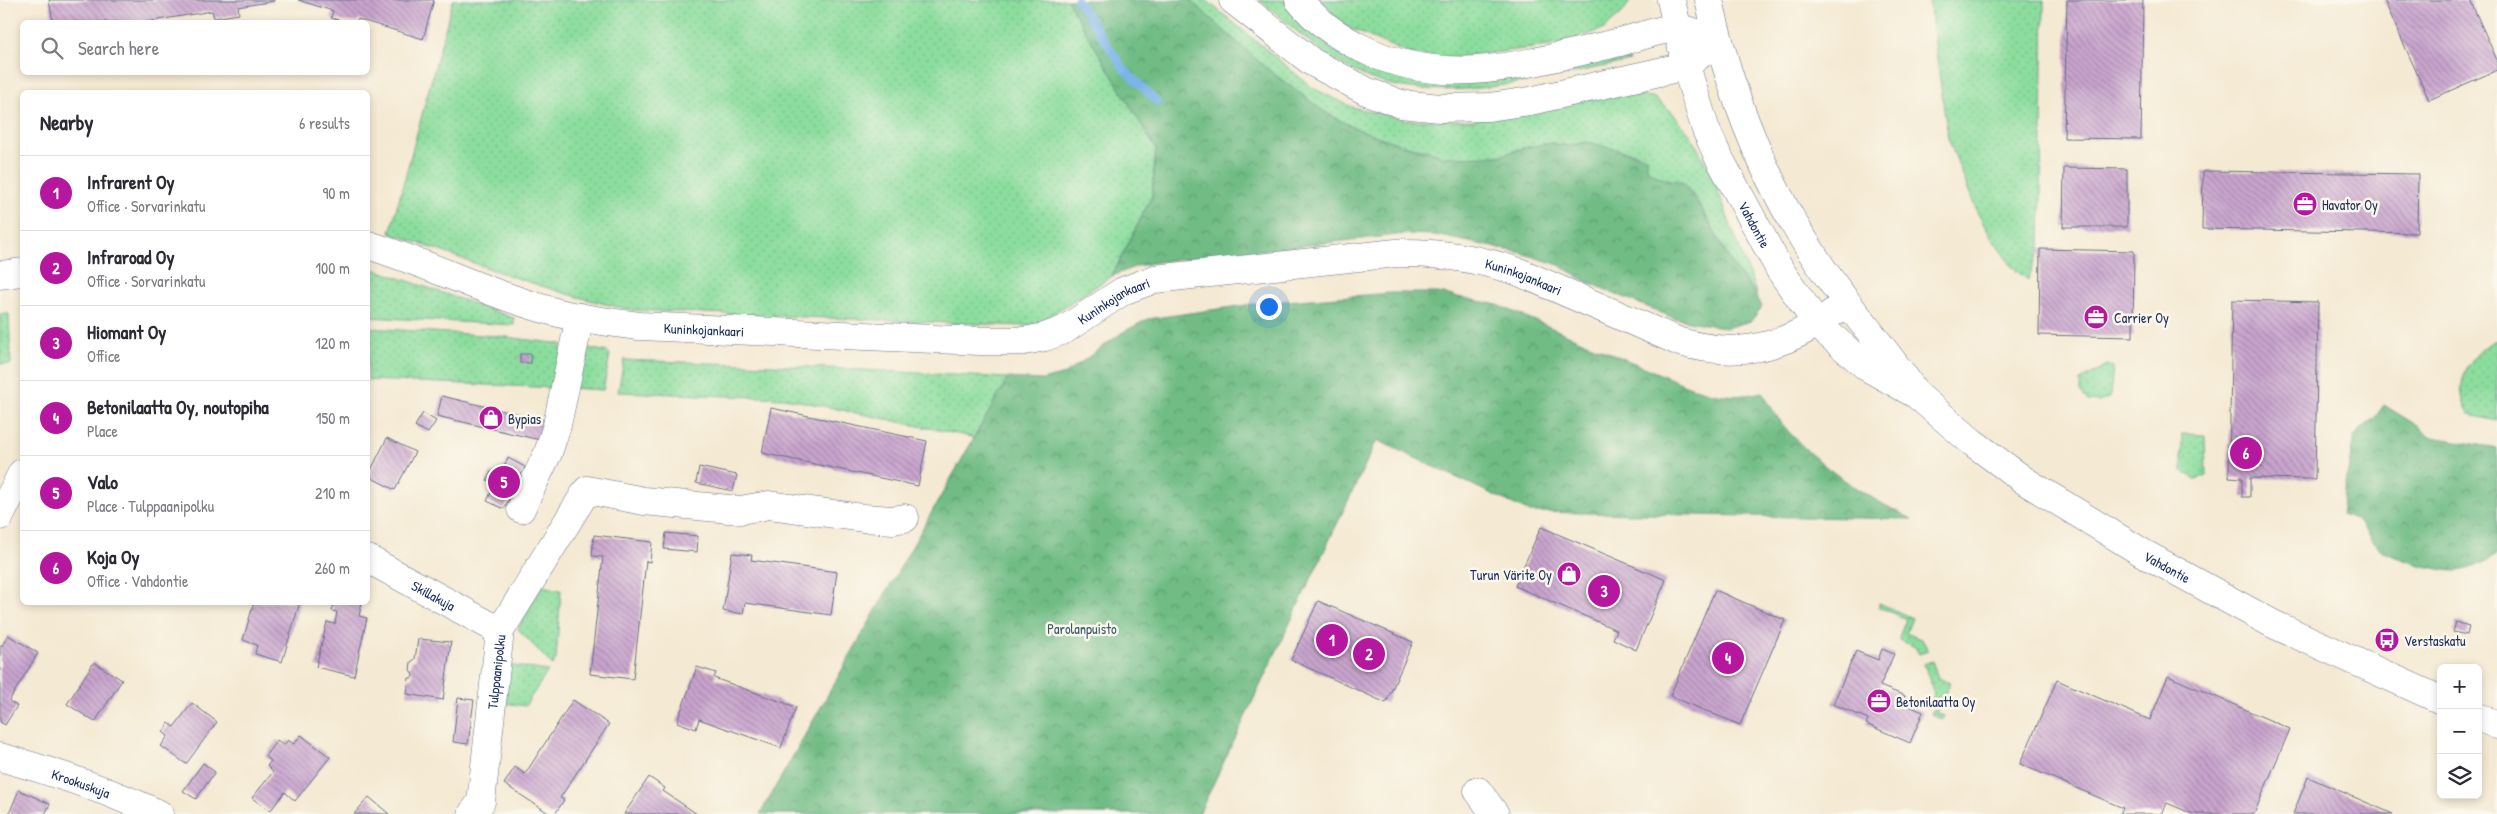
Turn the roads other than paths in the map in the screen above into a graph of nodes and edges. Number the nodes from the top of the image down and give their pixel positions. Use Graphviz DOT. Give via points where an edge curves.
graph roads {
  1 [pos="1233,0"];
  2 [pos="1299,0"];
  3 [pos="1671,0"];
  4 [pos="1709,0"];
  5 [pos="1676,28"];
  6 [pos="1718,40"];
  7 [pos="1686,66"];
  8 [pos="370,245"];
  9 [pos="20,272"];
  10 [pos="0,275"];
  11 [pos="1846,303"];
  12 [pos="580,317"];
  13 [pos="1818,325"];
  14 [pos="1917,395"];
  15 [pos="20,477"];
  16 [pos="521,509"];
  17 [pos="0,516"];
  18 [pos="906,518"];
  19 [pos="370,560"];
  20 [pos="500,631"];
  21 [pos="2437,698"];
  22 [pos="2482,719"];
  23 [pos="2497,725"];
  24 [pos="0,756"];
  25 [pos="1478,791"];
  26 [pos="159,814"];
  27 [pos="472,814"];
  28 [pos="1494,814"];
  1 -- 7 [label="main road" via="1312,62 1366,91 1402,104 1440,108 1489,107"];
  2 -- 5 [label="main road" via="1334,34 1384,60 1444,72 1490,70 1528,63"];
  3 -- 5 [label="main road, Vahdontie"];
  4 -- 6 [label="main road, Vahdontie"];
  5 -- 6 [label="main road"];
  5 -- 7 [label="main road, Vahdontie"];
  6 -- 7 [label="main road"];
  6 -- 11 [label="main road, Vahdontie" via="1755,146 1785,209"];
  7 -- 13 [label="main road, Vahdontie" via="1706,130 1718,156 1780,270"];
  8 -- 12 [label="main road, Kuninkojankaari" via="526,302"];
  9 -- 10 [label="main road"];
  11 -- 13 [label="main road, Kuninkojankaari"];
  11 -- 14 [label="main road, Vahdontie" via="1888,353"];
  12 -- 13 [label="main road, Kuninkojankaari" via="639,326 1024,341 1064,330 1123,291 1156,279 1429,252 1470,258 1519,272 1680,342 1701,348 1742,349 1771,345 1794,338"];
  12 -- 16 [label="main road" via="557,425 548,453"];
  13 -- 14 [label="main road, Vahdontie" via="1867,368"];
  14 -- 21 [label="main road, Vahdontie" via="1972,442 2025,481 2143,553 2273,624"];
  15 -- 17 [label="main road"];
  18 -- 20 [label="main road, Tulppaanipolku" via="864,518 769,505 740,510 644,501 587,490"];
  19 -- 20 [label="main road, Skillakuja"];
  20 -- 27 [label="main road, Tulppaanipolku" via="481,802"];
  22 -- 23 [label="main road"];
  24 -- 26 [label="main road, Krookuskuja" via="97,787"];
  25 -- 28 [label="main road"];
}
